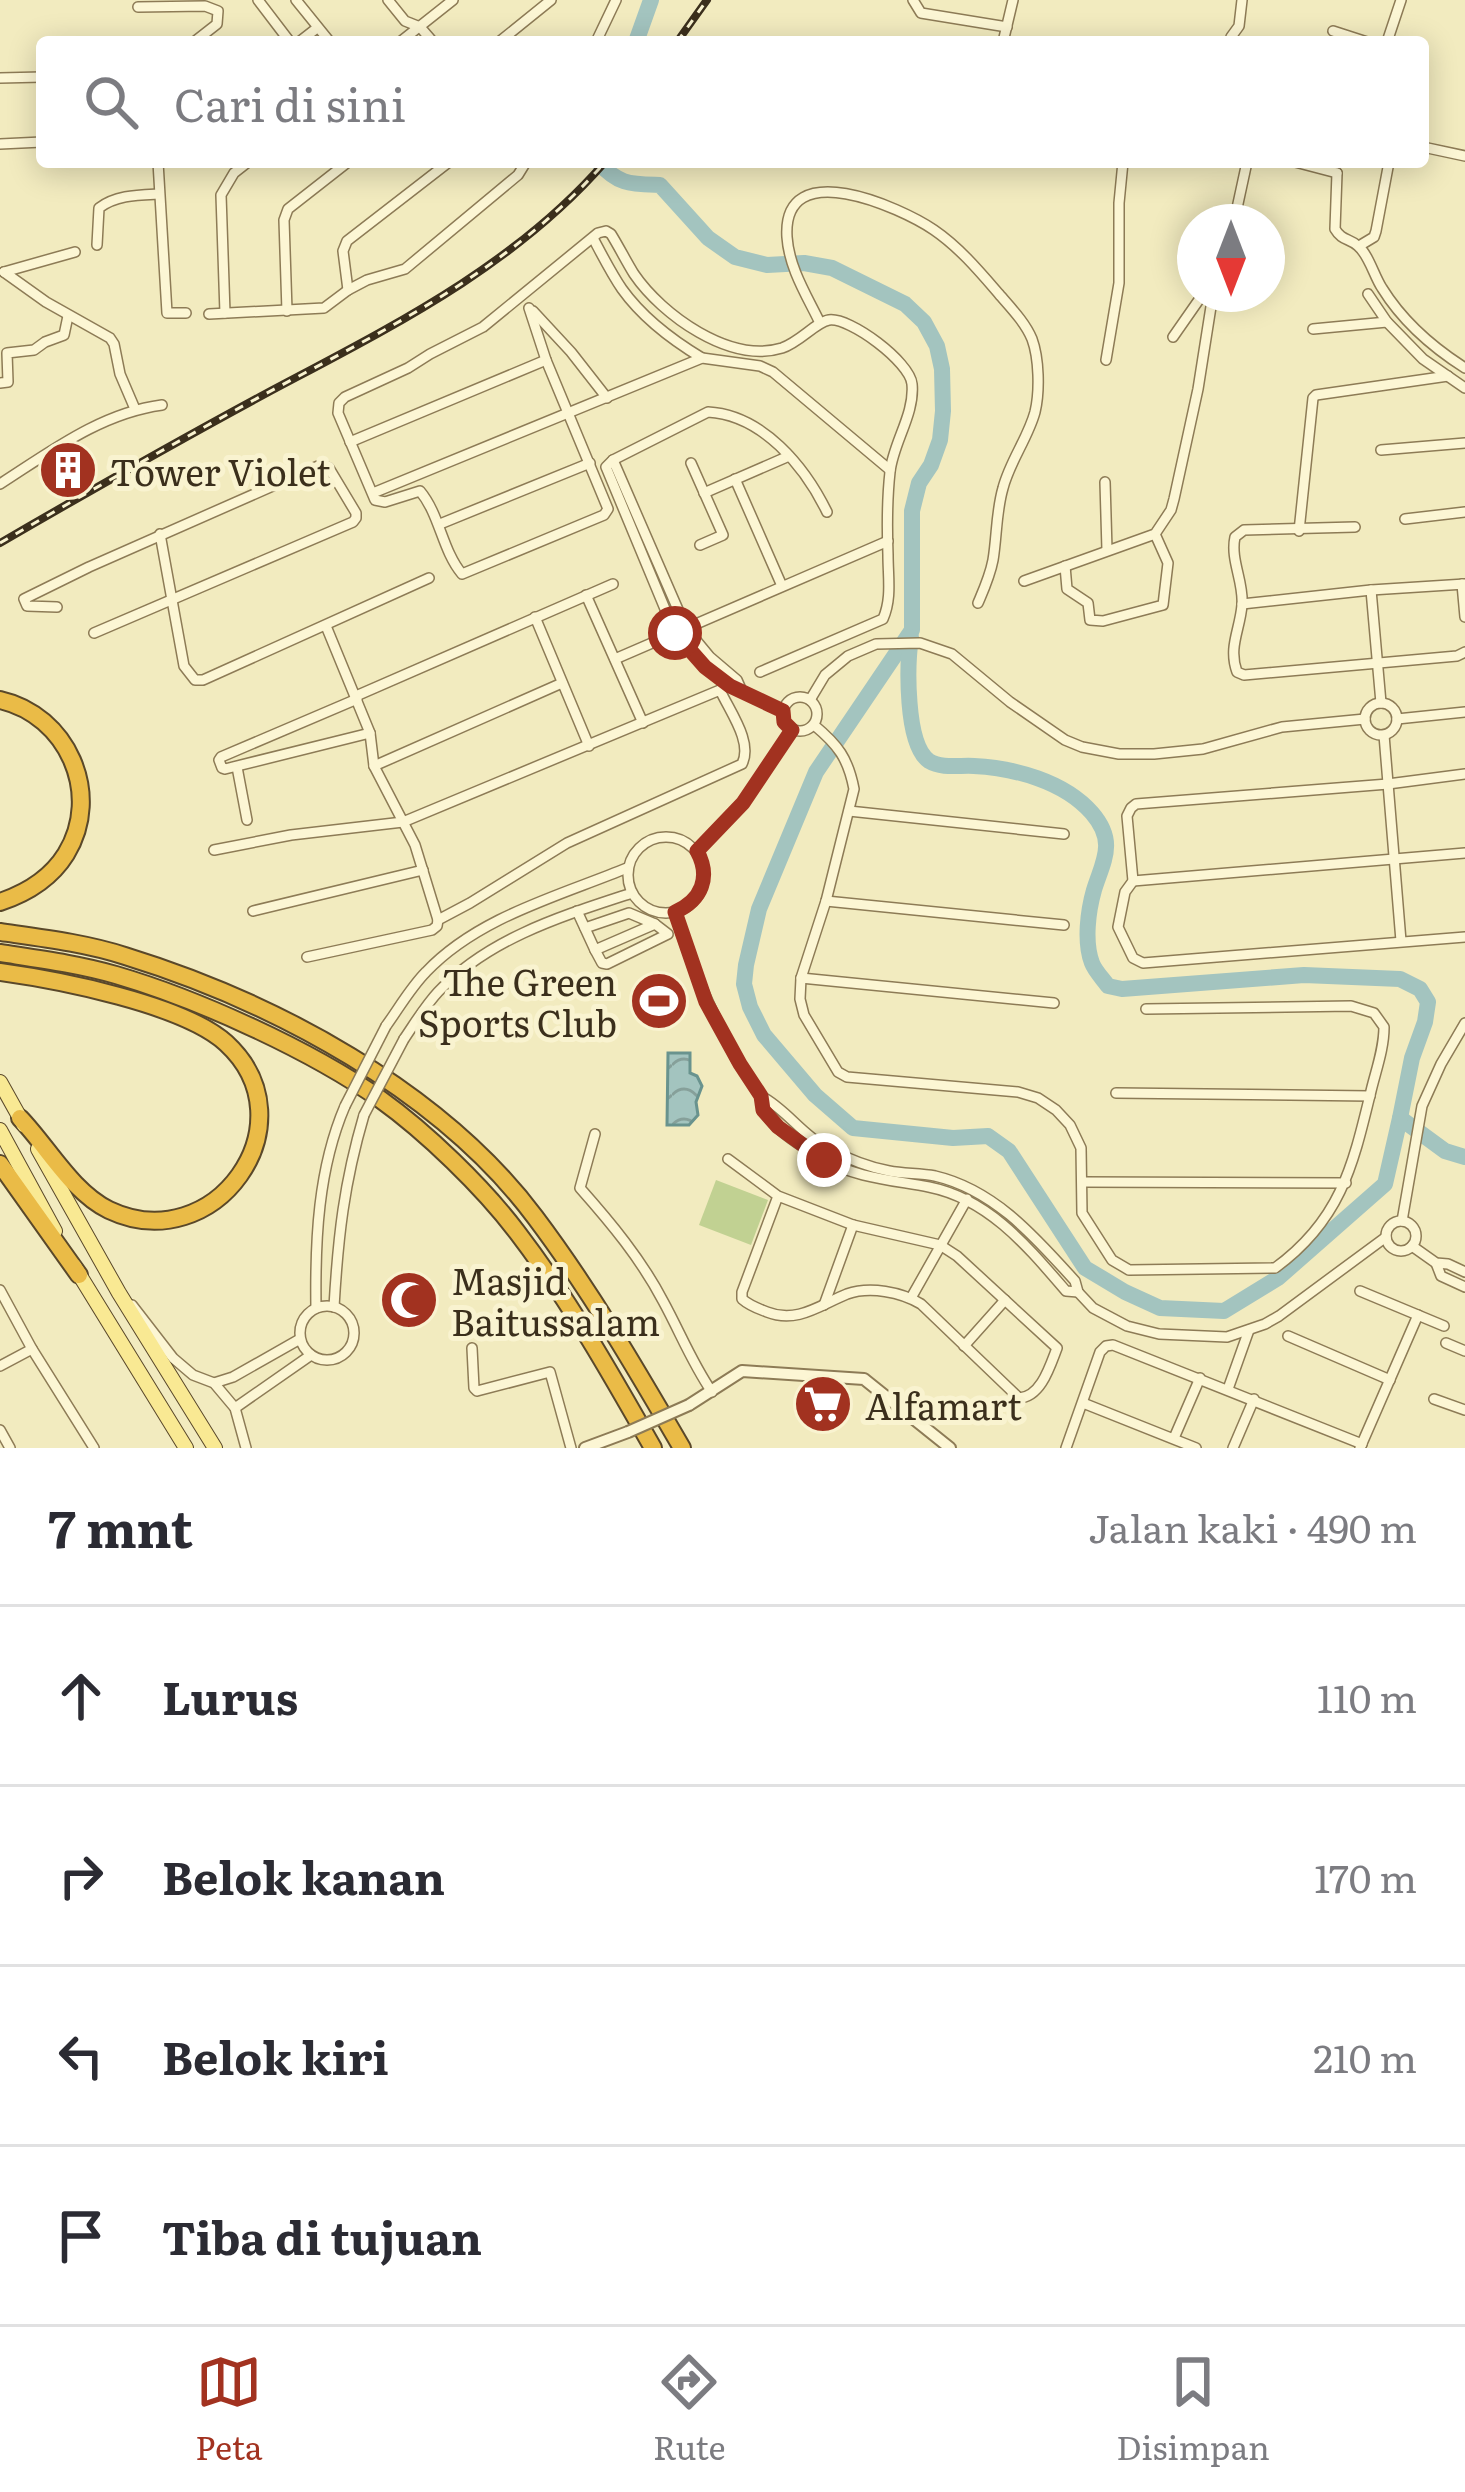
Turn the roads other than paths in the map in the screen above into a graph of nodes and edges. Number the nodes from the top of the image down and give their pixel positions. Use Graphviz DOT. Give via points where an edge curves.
graph roads {
  1 [pos="258,0"];
  2 [pos="296,0"];
  3 [pos="388,0"];
  4 [pos="453,0"];
  5 [pos="551,0"];
  6 [pos="616,0"];
  7 [pos="913,0"];
  8 [pos="1012,0"];
  9 [pos="1242,0"];
  10 [pos="1401,0"];
  11 [pos="138,7"];
  12 [pos="405,21"];
  13 [pos="420,27"];
  14 [pos="1007,27"];
  15 [pos="317,28"];
  16 [pos="1334,31"];
  17 [pos="202,36"];
  18 [pos="289,36"];
  19 [pos="304,36"];
  20 [pos="324,36"];
  21 [pos="405,36"];
  22 [pos="410,36"];
  23 [pos="428,36"];
  24 [pos="506,36"];
  25 [pos="599,36"];
  26 [pos="1005,36"];
  27 [pos="1234,36"];
  28 [pos="1349,36"];
  29 [pos="1389,36"];
  30 [pos="36,77"];
  31 [pos="0,78"];
  32 [pos="36,142"];
  33 [pos="0,144"];
  34 [pos="1429,148"];
  35 [pos="1465,156"];
  36 [pos="158,168"];
  37 [pos="240,168"];
  38 [pos="340,168"];
  39 [pos="441,168"];
  40 [pos="513,168"];
  41 [pos="522,168"];
  42 [pos="1122,168"];
  43 [pos="1245,168"];
  44 [pos="1318,168"];
  45 [pos="1341,168"];
  46 [pos="1388,168"];
  47 [pos="1337,173"];
  48 [pos="518,175"];
  49 [pos="159,194"];
  50 [pos="1238,204"];
  51 [pos="593,238"];
  52 [pos="97,245"];
  53 [pos="1359,246"];
  54 [pos="75,252"];
  55 [pos="1,269"];
  56 [pos="348,290"];
  57 [pos="1368,294"];
  58 [pos="521,298"];
  59 [pos="529,308"];
  60 [pos="287,311"];
  61 [pos="1190,312"];
  62 [pos="1210,312"];
  63 [pos="186,313"];
  64 [pos="225,313"];
  65 [pos="209,314"];
  66 [pos="68,316"];
  67 [pos="820,322"];
  68 [pos="1387,322"];
  69 [pos="1313,329"];
  70 [pos="1173,337"];
  71 [pos="702,358"];
  72 [pos="546,360"];
  73 [pos="1106,360"];
  74 [pos="1465,368"];
  75 [pos="1448,376"];
  76 [pos="0,383"];
  77 [pos="1465,388"];
  78 [pos="608,398"];
  79 [pos="162,405"];
  80 [pos="135,409"];
  81 [pos="568,412"];
  82 [pos="350,442"];
  83 [pos="1465,443"];
  84 [pos="1381,450"];
  85 [pos="789,456"];
  86 [pos="590,463"];
  87 [pos="691,463"];
  88 [pos="890,470"];
  89 [pos="735,479"];
  90 [pos="1105,482"];
  91 [pos="0,484"];
  92 [pos="373,493"];
  93 [pos="704,493"];
  94 [pos="827,512"];
  95 [pos="1465,512"];
  96 [pos="1405,519"];
  97 [pos="440,524"];
  98 [pos="1354,527"];
  99 [pos="1299,531"];
  100 [pos="160,534"];
  101 [pos="1155,534"];
  102 [pos="888,541"];
  103 [pos="700,545"];
  104 [pos="1107,550"];
  105 [pos="1065,566"];
  106 [pos="429,578"];
  107 [pos="1024,581"];
  108 [pos="613,584"];
  109 [pos="1464,584"];
  110 [pos="782,586"];
  111 [pos="1371,590"];
  112 [pos="586,595"];
  113 [pos="172,598"];
  114 [pos="978,603"];
  115 [pos="1242,604"];
  116 [pos="58,607"];
  117 [pos="535,617"];
  118 [pos="1465,617"];
  119 [pos="883,619"];
  120 [pos="326,626"];
  121 [pos="680,631"];
  122 [pos="94,633"];
  123 [pos="883,644"];
  124 [pos="1465,652"];
  125 [pos="615,659"];
  126 [pos="1378,664"];
  127 [pos="760,672"];
  128 [pos="562,683"];
  129 [pos="356,698"];
  130 [pos="0,700"];
  131 [pos="810,700"];
  132 [pos="1381,703"];
  133 [pos="783,711"];
  134 [pos="1465,712"];
  135 [pos="1365,719"];
  136 [pos="1397,719"];
  137 [pos="643,723"];
  138 [pos="814,725"];
  139 [pos="792,730"];
  140 [pos="370,733"];
  141 [pos="1384,735"];
  142 [pos="589,746"];
  143 [pos="236,766"];
  144 [pos="374,766"];
  145 [pos="1465,774"];
  146 [pos="1388,784"];
  147 [pos="849,811"];
  148 [pos="247,820"];
  149 [pos="403,822"];
  150 [pos="1064,834"];
  151 [pos="214,850"];
  152 [pos="697,851"];
  153 [pos="1465,853"];
  154 [pos="1394,859"];
  155 [pos="627,868"];
  156 [pos="423,870"];
  157 [pos="1133,881"];
  158 [pos="632,893"];
  159 [pos="0,902"];
  160 [pos="826,902"];
  161 [pos="253,910"];
  162 [pos="577,911"];
  163 [pos="675,912"];
  164 [pos="438,920"];
  165 [pos="655,924"];
  166 [pos="1064,925"];
  167 [pos="585,928"];
  168 [pos="0,932"];
  169 [pos="1465,938"];
  170 [pos="1401,941"];
  171 [pos="595,950"];
  172 [pos="0,953"];
  173 [pos="307,956"];
  174 [pos="0,972"];
  175 [pos="801,979"];
  176 [pos="1054,1003"];
  177 [pos="1146,1009"];
  178 [pos="1465,1024"];
  179 [pos="0,1082"];
  180 [pos="1116,1093"];
  181 [pos="1370,1096"];
  182 [pos="20,1118"];
  183 [pos="0,1130"];
  184 [pos="595,1134"];
  185 [pos="728,1159"];
  186 [pos="0,1164"];
  187 [pos="1083,1182"];
  188 [pos="1346,1183"];
  189 [pos="970,1194"];
  190 [pos="778,1196"];
  191 [pos="1402,1221"];
  192 [pos="853,1226"];
  193 [pos="1386,1237"];
  194 [pos="940,1245"];
  195 [pos="1412,1246"];
  196 [pos="1436,1263"];
  197 [pos="1465,1272"];
  198 [pos="79,1275"];
  199 [pos="1465,1286"];
  200 [pos="0,1290"];
  201 [pos="1360,1291"];
  202 [pos="119,1293"];
  203 [pos="911,1298"];
  204 [pos="1005,1300"];
  205 [pos="334,1307"];
  206 [pos="823,1307"];
  207 [pos="316,1308"];
  208 [pos="1418,1315"];
  209 [pos="1444,1326"];
  210 [pos="1249,1330"];
  211 [pos="1288,1336"];
  212 [pos="300,1339"];
  213 [pos="1446,1343"];
  214 [pos="964,1346"];
  215 [pos="32,1348"];
  216 [pos="472,1348"];
  217 [pos="1465,1351"];
  218 [pos="311,1355"];
  219 [pos="0,1366"];
  220 [pos="1200,1378"];
  221 [pos="1390,1380"];
  222 [pos="214,1382"];
  223 [pos="1228,1390"];
  224 [pos="712,1392"];
  225 [pos="1254,1399"];
  226 [pos="1435,1399"];
  227 [pos="1083,1403"];
  228 [pos="235,1408"];
  229 [pos="1465,1411"];
  230 [pos="0,1430"];
  231 [pos="1174,1438"];
  232 [pos="1361,1446"];
  233 [pos="10,1448"];
  234 [pos="94,1448"];
  235 [pos="186,1448"];
  236 [pos="215,1448"];
  237 [pos="246,1448"];
  238 [pos="571,1448"];
  239 [pos="585,1448"];
  240 [pos="653,1448"];
  241 [pos="682,1448"];
  242 [pos="950,1448"];
  243 [pos="1066,1448"];
  244 [pos="1196,1448"];
  245 [pos="1233,1448"];
  1 -- 18 [label="street"];
  2 -- 15 [label="street"];
  3 -- 12 [label="street"];
  4 -- 13 [label="street"];
  5 -- 24 [label="street"];
  6 -- 25 [label="street"];
  7 -- 14 [label="street" via="921,13"];
  8 -- 14 [label="street"];
  9 -- 27 [label="street"];
  10 -- 29 [label="street"];
  11 -- 17 [label="street" via="218,11 217,24"];
  12 -- 13 [label="street"];
  12 -- 21 [label="street"];
  13 -- 22 [label="street"];
  13 -- 23 [label="street"];
  14 -- 26 [label="street"];
  15 -- 19 [label="street"];
  15 -- 20 [label="street"];
  16 -- 28 [label="street"];
  30 -- 31 [label="street"];
  32 -- 33 [label="street"];
  34 -- 35 [label="street"];
  36 -- 49 [label="street"];
  37 -- 64 [label="street" via="221,194"];
  38 -- 60 [label="street" via="288,209"];
  39 -- 56 [label="street" via="347,241"];
  40 -- 48 [label="street"];
  41 -- 48 [label="street"];
  42 -- 73 [label="street" via="1119,283"];
  43 -- 50 [label="street"];
  44 -- 47 [label="street"];
  45 -- 47 [label="street"];
  46 -- 53 [label="street" via="1374,238"];
  47 -- 53 [label="street" via="1335,230"];
  48 -- 56 [label="street" via="405,269"];
  49 -- 52 [label="street" via="99,208"];
  49 -- 63 [label="street" via="167,313"];
  51 -- 58 [label="street"];
  51 -- 67 [label="street" via="611,234 656,299 683,324 730,346 780,349"];
  51 -- 71 [label="street" via="622,290"];
  53 -- 74 [label="street" via="1413,328"];
  54 -- 55 [label="street"];
  55 -- 66 [label="street"];
  56 -- 60 [label="street" via="325,308"];
  57 -- 68 [label="street"];
  58 -- 59 [label="street"];
  58 -- 82 [label="street" via="483,328 341,400"];
  59 -- 72 [label="street"];
  59 -- 78 [label="street"];
  60 -- 64 [label="street"];
  61 -- 70 [label="street"];
  62 -- 101 [label="street" via="1174,499"];
  64 -- 65 [label="street"];
  66 -- 76 [label="street" via="64,335 7,353 8,382"];
  66 -- 80 [label="street" via="110,338"];
  67 -- 88 [label="street" via="859,330 913,381"];
  67 -- 114 [label="street" via="798,278 788,223 809,196 840,191 934,230 979,271 1031,338 1035,412 1004,484"];
  68 -- 69 [label="street"];
  68 -- 75 [label="street"];
  71 -- 78 [label="street"];
  71 -- 88 [label="street" via="773,372"];
  72 -- 81 [label="street"];
  72 -- 82 [label="street"];
  75 -- 77 [label="street"];
  75 -- 99 [label="street" via="1316,394"];
  78 -- 81 [label="street"];
  79 -- 80 [label="street"];
  80 -- 91 [label="street"];
  81 -- 86 [label="street"];
  81 -- 92 [label="street"];
  82 -- 92 [label="street"];
  83 -- 84 [label="street"];
  85 -- 89 [label="street"];
  85 -- 94 [label="street"];
  85 -- 121 [label="street" via="745,422 708,412 606,467"];
  86 -- 97 [label="street"];
  86 -- 97 [label="street" via="607,503 604,515 470,572 455,566"];
  87 -- 93 [label="street"];
  88 -- 102 [label="street"];
  89 -- 93 [label="street"];
  89 -- 110 [label="street"];
  90 -- 104 [label="street"];
  92 -- 97 [label="street" via="380,502 420,490"];
  93 -- 103 [label="street" via="723,535"];
  95 -- 96 [label="street"];
  98 -- 99 [label="street"];
  99 -- 115 [label="street" via="1244,530 1235,537"];
  100 -- 113 [label="street"];
  100 -- 113 [label="street" via="318,466 329,468 356,513 353,522"];
  100 -- 116 [label="street" via="24,599 27,606"];
  101 -- 104 [label="street"];
  101 -- 105 [label="street" via="1168,568 1163,605 1090,620 1088,603 1067,589"];
  102 -- 110 [label="street"];
  102 -- 119 [label="street"];
  104 -- 105 [label="street"];
  105 -- 107 [label="street"];
  106 -- 120 [label="street"];
  108 -- 112 [label="street"];
  109 -- 111 [label="street"];
  109 -- 118 [label="street"];
  110 -- 121 [label="street"];
  111 -- 115 [label="street"];
  111 -- 126 [label="street"];
  112 -- 117 [label="street"];
  112 -- 125 [label="street"];
  113 -- 120 [label="street" via="184,666 195,680"];
  113 -- 122 [label="street"];
  115 -- 126 [label="street" via="1232,647 1237,672"];
  117 -- 128 [label="street"];
  117 -- 129 [label="street"];
  119 -- 123 [label="street"];
  119 -- 127 [label="street"];
  120 -- 129 [label="street"];
  121 -- 125 [label="street"];
  121 -- 133 [label="street" via="705,667"];
  123 -- 131 [label="street" via="836,665"];
  123 -- 135 [label="street" via="920,643 952,654 1065,740 1119,754 1203,749 1282,727"];
  124 -- 126 [label="street"];
  125 -- 137 [label="street"];
  126 -- 132 [label="street"];
  128 -- 142 [label="street"];
  128 -- 144 [label="street"];
  129 -- 140 [label="street"];
  129 -- 143 [label="street" via="219,758 224,770"];
  130 -- 159 [label="highway" via="56,732 79,778 81,802 67,854 48,877"];
  131 -- 133 [label="street" via="793,698"];
  131 -- 138 [label="street"];
  132 -- 135 [label="street"];
  132 -- 136 [label="street"];
  133 -- 139 [label="street"];
  134 -- 136 [label="street"];
  135 -- 141 [label="street"];
  136 -- 141 [label="street"];
  137 -- 142 [label="street"];
  137 -- 164 [label="street" via="720,691 746,760 567,843"];
  138 -- 139 [label="street"];
  138 -- 147 [label="street" via="839,747 851,774"];
  139 -- 152 [label="street" via="743,803"];
  140 -- 143 [label="street"];
  140 -- 144 [label="street"];
  141 -- 146 [label="street"];
  142 -- 149 [label="street"];
  143 -- 148 [label="street"];
  144 -- 149 [label="street"];
  145 -- 146 [label="street"];
  146 -- 154 [label="street"];
  146 -- 157 [label="street" via="1136,804 1127,816"];
  147 -- 150 [label="street"];
  147 -- 160 [label="street"];
  149 -- 151 [label="street"];
  149 -- 156 [label="street"];
  152 -- 155 [label="street" via="675,837 650,839"];
  152 -- 163 [label="street" via="703,887"];
  153 -- 154 [label="street"];
  154 -- 157 [label="street"];
  154 -- 170 [label="street"];
  155 -- 158 [label="street"];
  155 -- 207 [label="street, bridge" via="456,945 386,1025 329,1151"];
  156 -- 161 [label="street"];
  156 -- 164 [label="street"];
  157 -- 170 [label="street" via="1118,927 1143,963"];
  158 -- 162 [label="street"];
  158 -- 163 [label="street" via="650,910"];
  160 -- 166 [label="street"];
  160 -- 175 [label="street"];
  162 -- 167 [label="street"];
  162 -- 205 [label="street, bridge" via="492,947 460,970 404,1039 364,1114 339,1226"];
  163 -- 189 [label="street" via="706,1002 778,1127 858,1174"];
  164 -- 173 [label="street" via="421,934"];
  165 -- 167 [label="street" via="629,914"];
  165 -- 171 [label="street"];
  165 -- 171 [label="street" via="668,936 607,964"];
  167 -- 171 [label="street"];
  168 -- 241 [label="highway" via="123,955 187,977 392,1082 468,1143 533,1214"];
  169 -- 170 [label="street"];
  172 -- 240 [label="highway" via="117,975 179,997 381,1100 515,1230"];
  174 -- 182 [label="highway" via="115,995 207,1029 242,1061 260,1106 251,1158 236,1181 193,1214 167,1219 108,1209"];
  175 -- 176 [label="street"];
  175 -- 187 [label="street" via="804,1015 842,1076 1038,1098 1070,1125"];
  177 -- 181 [label="street" via="1369,1010 1384,1027"];
  178 -- 191 [label="street" via="1422,1106"];
  179 -- 182 [label="main road"];
  180 -- 181 [label="street"];
  181 -- 188 [label="street"];
  182 -- 202 [label="main road"];
  183 -- 198 [label="main road"];
  184 -- 224 [label="street" via="580,1188 643,1265"];
  185 -- 190 [label="street"];
  186 -- 198 [label="highway"];
  187 -- 188 [label="street"];
  187 -- 188 [label="street" via="1087,1223 1112,1260 1129,1270 1275,1268 1327,1216"];
  189 -- 194 [label="street"];
  189 -- 210 [label="street" via="1066,1291 1127,1326 1210,1337"];
  190 -- 192 [label="street"];
  190 -- 206 [label="street" via="742,1299 778,1317"];
  191 -- 193 [label="street"];
  191 -- 195 [label="street" via="1415,1230"];
  192 -- 194 [label="street"];
  192 -- 206 [label="street"];
  193 -- 195 [label="street" via="1395,1249"];
  193 -- 210 [label="street"];
  194 -- 203 [label="street"];
  194 -- 204 [label="street"];
  195 -- 196 [label="street"];
  196 -- 197 [label="street"];
  196 -- 199 [label="street" via="1441,1276"];
  198 -- 235 [label="main road"];
  200 -- 215 [label="street"];
  201 -- 208 [label="street"];
  202 -- 222 [label="street" via="173,1358"];
  202 -- 236 [label="main road"];
  203 -- 206 [label="street" via="860,1291"];
  203 -- 214 [label="street"];
  204 -- 214 [label="street"];
  204 -- 214 [label="street" via="1057,1348 1033,1396 1019,1398"];
  205 -- 207 [label="street"];
  205 -- 218 [label="street" via="353,1325 351,1345 338,1358"];
  207 -- 212 [label="street" via="302,1321"];
  208 -- 209 [label="street"];
  208 -- 221 [label="street"];
  210 -- 223 [label="street"];
  211 -- 221 [label="street"];
  212 -- 218 [label="street"];
  212 -- 222 [label="street"];
  213 -- 217 [label="street"];
  215 -- 219 [label="street"];
  215 -- 234 [label="street"];
  216 -- 238 [label="street" via="475,1390 550,1372"];
  218 -- 228 [label="street"];
  220 -- 223 [label="street"];
  220 -- 227 [label="street" via="1106,1346"];
  220 -- 231 [label="street"];
  221 -- 232 [label="street"];
  222 -- 228 [label="street"];
  223 -- 225 [label="street"];
  224 -- 239 [label="street, bridge"];
  224 -- 242 [label="street" via="744,1371 864,1379"];
  225 -- 232 [label="street"];
  225 -- 245 [label="street"];
  226 -- 229 [label="street"];
  227 -- 231 [label="street"];
  227 -- 243 [label="street"];
  228 -- 237 [label="street"];
  230 -- 233 [label="street"];
  231 -- 244 [label="street"];
}
